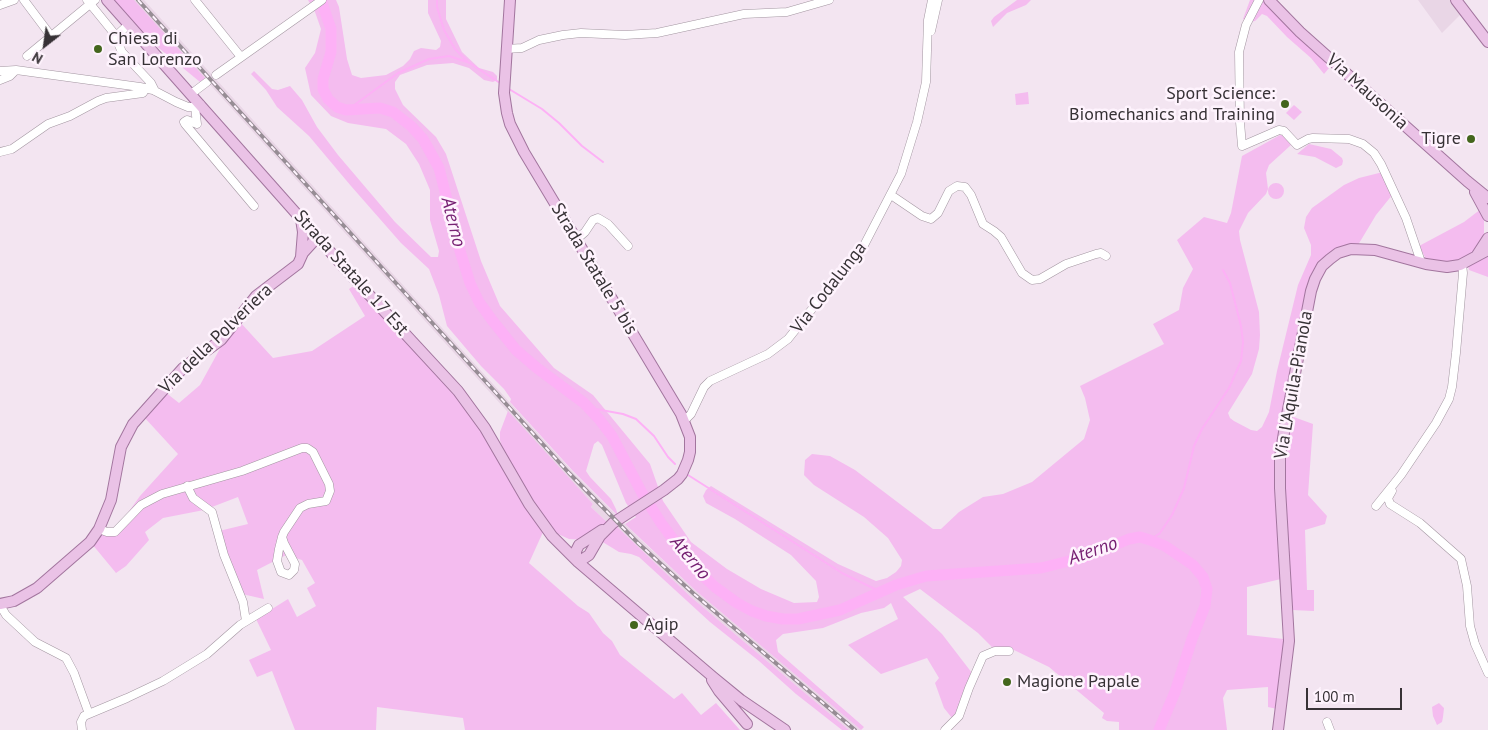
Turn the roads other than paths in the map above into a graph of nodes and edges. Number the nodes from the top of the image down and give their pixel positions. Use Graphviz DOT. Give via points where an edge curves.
graph roads {
  1 [pos="14,0"];
  2 [pos="24,0"];
  3 [pos="107,0"];
  4 [pos="195,0"];
  5 [pos="322,0"];
  6 [pos="510,0"];
  7 [pos="829,0"];
  8 [pos="932,0"];
  9 [pos="938,0"];
  10 [pos="1259,0"];
  11 [pos="1270,0"];
  12 [pos="1456,0"];
  13 [pos="91,1"];
  14 [pos="0,5"];
  15 [pos="129,24"];
  16 [pos="51,36"];
  17 [pos="116,37"];
  18 [pos="1488,42"];
  19 [pos="506,49"];
  20 [pos="928,50"];
  21 [pos="27,56"];
  22 [pos="241,57"];
  23 [pos="16,70"];
  24 [pos="0,71"];
  25 [pos="216,75"];
  26 [pos="0,80"];
  27 [pos="207,82"];
  28 [pos="146,88"];
  29 [pos="155,91"];
  30 [pos="191,94"];
  31 [pos="198,106"];
  32 [pos="0,152"];
  33 [pos="1467,181"];
  34 [pos="891,195"];
  35 [pos="1488,198"];
  36 [pos="254,206"];
  37 [pos="1488,216"];
  38 [pos="301,219"];
  39 [pos="1488,227"];
  40 [pos="1488,232"];
  41 [pos="315,234"];
  42 [pos="1488,238"];
  43 [pos="577,239"];
  44 [pos="305,244"];
  45 [pos="326,246"];
  46 [pos="628,246"];
  47 [pos="1488,250"];
  48 [pos="1477,255"];
  49 [pos="1106,256"];
  50 [pos="1421,262"];
  51 [pos="1462,264"];
  52 [pos="684,420"];
  53 [pos="1394,484"];
  54 [pos="187,486"];
  55 [pos="1376,506"];
  56 [pos="634,509"];
  57 [pos="99,529"];
  58 [pos="552,536"];
  59 [pos="282,537"];
  60 [pos="585,541"];
  61 [pos="593,549"];
  62 [pos="576,560"];
  63 [pos="599,579"];
  64 [pos="0,604"];
  65 [pos="268,608"];
  66 [pos="246,621"];
  67 [pos="1009,651"];
  68 [pos="1488,673"];
  69 [pos="709,674"];
  70 [pos="739,706"];
  71 [pos="89,714"];
  72 [pos="750,727"];
  73 [pos="82,730"];
  74 [pos="785,730"];
  75 [pos="945,730"];
  76 [pos="1278,730"];
  1 -- 14 [label="street"];
  2 -- 16 [label="street"];
  3 -- 15 [label="main road, Strada Statale 17 Est"];
  4 -- 22 [label="street"];
  5 -- 22 [label="street"];
  6 -- 19 [label="main road, Strada Statale 5 bis"];
  7 -- 19 [label="street" via="787,12 733,16 657,33 563,34 522,48"];
  8 -- 20 [label="street, Via Codalunga"];
  9 -- 20 [label="street, Via Codalunga"];
  10 -- 50 [label="street" via="1246,24 1239,52 1242,146 1279,130 1297,145 1313,138 1349,139 1363,144 1381,164 1410,227"];
  11 -- 33 [label="main road, Via Mausonia" via="1300,32"];
  12 -- 18 [label="main road"];
  13 -- 16 [label="street"];
  13 -- 17 [label="street"];
  15 -- 17 [label="street"];
  15 -- 30 [label="main road, Strada Statale 17 Est"];
  16 -- 21 [label="street"];
  17 -- 29 [label="street" via="122,52"];
  19 -- 43 [label="main road, Strada Statale 5 bis" via="504,93 510,124"];
  20 -- 34 [label="street, Via Codalunga" via="921,109"];
  22 -- 25 [label="street"];
  23 -- 24 [label="street"];
  23 -- 26 [label="street"];
  23 -- 28 [label="street"];
  27 -- 30 [label="street"];
  28 -- 29 [label="street"];
  28 -- 32 [label="street" via="143,92 98,101 48,124 12,149"];
  29 -- 31 [label="street" via="177,103"];
  30 -- 31 [label="main road, Strada Statale 17 Est"];
  31 -- 36 [label="street" via="197,124 187,120 184,124"];
  31 -- 38 [label="main road, Strada Statale 17 Est"];
  33 -- 35 [label="main road, Via Mausonia"];
  33 -- 37 [label="main road, Via Mausonia"];
  34 -- 49 [label="street" via="931,219 938,213 949,191 956,186 965,187 983,224 999,235 1022,273 1032,280 1098,253"];
  34 -- 52 [label="street, Via Codalunga" via="859,254 791,335 768,354 710,381"];
  38 -- 41 [label="main road, Strada Statale 17 Est"];
  38 -- 44 [label="main road"];
  39 -- 40 [label="main road"];
  41 -- 44 [label="main road, Via della Polveriera" via="314,240"];
  41 -- 45 [label="main road, Strada Statale 17 Est"];
  42 -- 48 [label="main road, Via L'Aquila-Pianola"];
  43 -- 46 [label="street" via="598,218"];
  43 -- 52 [label="main road, Strada Statale 5 bis"];
  44 -- 45 [label="main road"];
  44 -- 57 [label="main road, Via della Polveriera" via="298,264 256,296 216,344 178,373 133,424 121,447 113,493"];
  45 -- 58 [label="main road, Strada Statale 17 Est" via="458,391 485,428 529,504"];
  47 -- 48 [label="main road, Via L'Aquila-Pianola"];
  48 -- 51 [label="main road, Via L'Aquila-Pianola"];
  50 -- 51 [label="main road, Via L'Aquila-Pianola" via="1445,267"];
  50 -- 76 [label="main road, Via L'Aquila-Pianola" via="1375,250 1351,249 1326,262 1312,285 1280,457 1289,642"];
  51 -- 53 [label="street" via="1451,393 1436,423"];
  52 -- 56 [label="main road, Strada Statale 5 bis" via="690,437 690,452 682,474"];
  53 -- 55 [label="street"];
  53 -- 68 [label="street" via="1390,503 1420,523 1461,559 1470,626"];
  54 -- 57 [label="street" via="151,498 115,532"];
  54 -- 59 [label="street" via="242,471 302,448 309,449 329,484 329,496 323,503 300,508"];
  54 -- 66 [label="street" via="192,498 212,512 224,555 243,602"];
  56 -- 60 [label="main road, Strada Statale 5 bis"];
  56 -- 61 [label="main road, Strada Statale 5 bis" via="607,528"];
  57 -- 64 [label="main road, Via della Polveriera" via="87,546 46,581 20,598"];
  58 -- 60 [label="main road" via="568,542"];
  58 -- 62 [label="main road, Strada Statale 17 Est"];
  60 -- 62 [label="main road" via="577,547"];
  61 -- 62 [label="main road, Strada Statale 5 bis" via="587,557"];
  61 -- 63 [label="main road" via="592,562"];
  62 -- 63 [label="main road, Strada Statale 17 Est"];
  63 -- 69 [label="main road, Strada Statale 17 Est"];
  64 -- 71 [label="street" via="6,614 36,642 66,658"];
  65 -- 66 [label="street"];
  66 -- 71 [label="street" via="206,654 172,675"];
  67 -- 75 [label="street" via="995,651 982,657 959,716"];
  69 -- 70 [label="main road" via="716,688"];
  69 -- 70 [label="main road, Strada Statale 17 Est" via="736,696 730,699"];
  70 -- 72 [label="main road"];
  70 -- 74 [label="main road"];
  71 -- 73 [label="street" via="81,720"];
}
